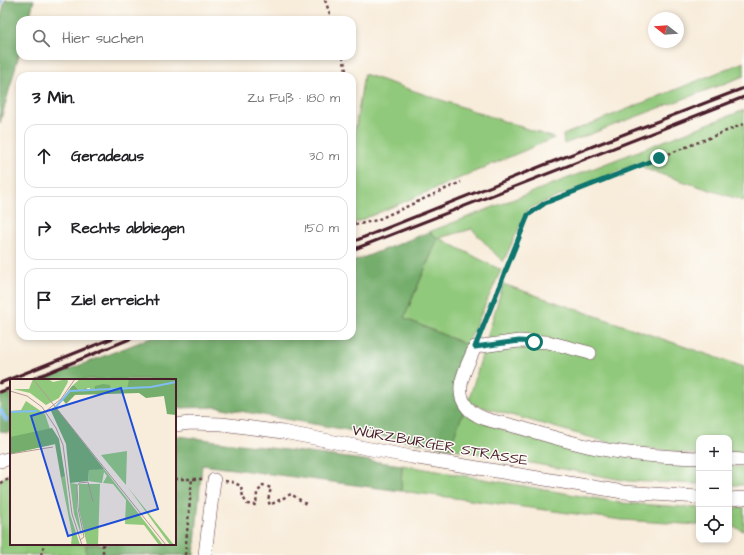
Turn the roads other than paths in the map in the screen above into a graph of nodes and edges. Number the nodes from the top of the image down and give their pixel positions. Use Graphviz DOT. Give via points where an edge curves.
graph roads {
  1 [pos="590,353"];
  2 [pos="176,425"];
  3 [pos="10,458"];
  4 [pos="696,458"];
  5 [pos="732,459"];
  6 [pos="744,460"];
  7 [pos="0,461"];
  8 [pos="214,480"];
  9 [pos="696,497"];
  10 [pos="744,498"];
  11 [pos="732,499"];
  12 [pos="205,555"];
  1 -- 4 [label="street" via="548,342 519,341 475,347 460,385 462,396 467,407 478,416 602,449"];
  2 -- 9 [label="street, WÜRZBURGER STRASSE" via="222,424 283,432 412,457 623,492"];
  3 -- 7 [label="street"];
  5 -- 6 [label="street"];
  8 -- 12 [label="street"];
  10 -- 11 [label="street"];
}
